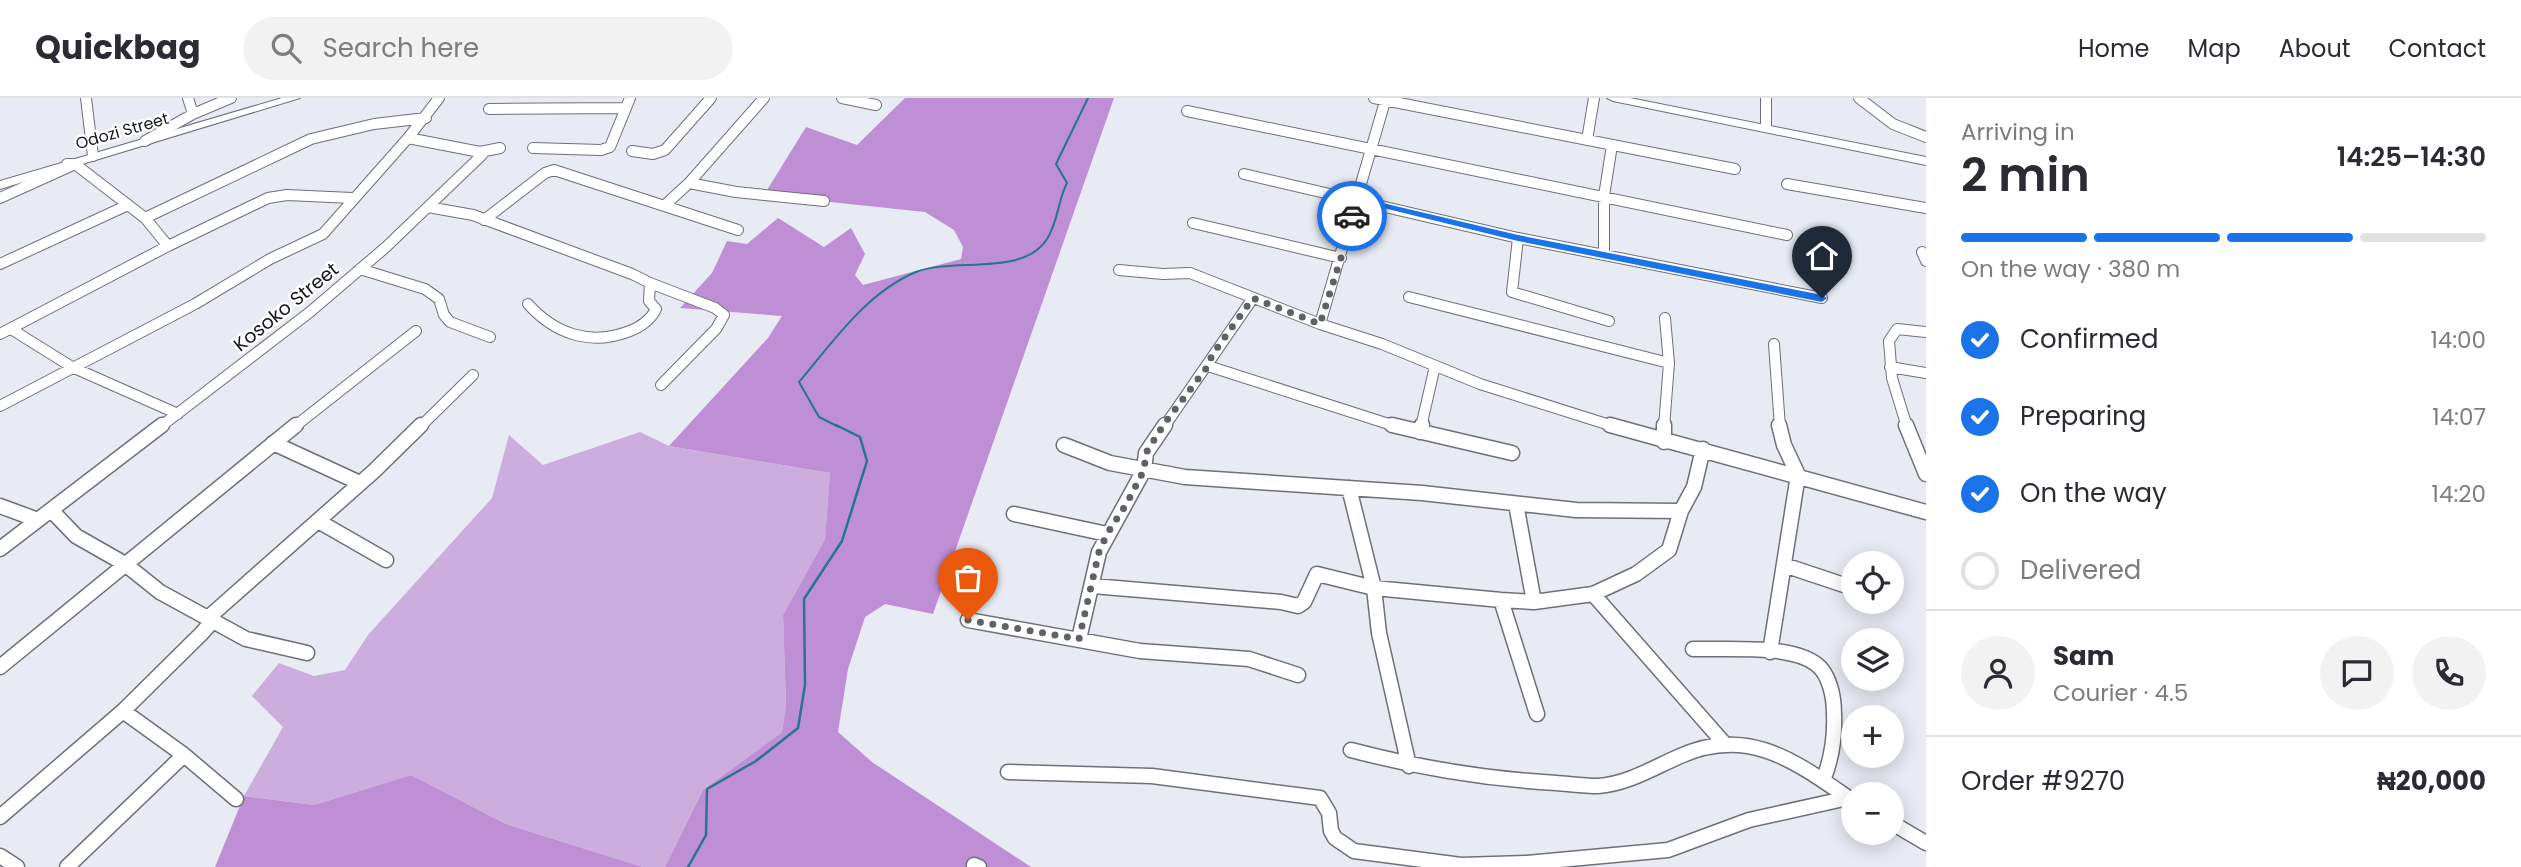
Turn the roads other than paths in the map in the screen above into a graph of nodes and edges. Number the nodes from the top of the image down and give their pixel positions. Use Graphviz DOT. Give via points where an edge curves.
graph roads {
  1 [pos="86,98"];
  2 [pos="188,98"];
  3 [pos="231,98"];
  4 [pos="294,98"];
  5 [pos="439,98"];
  6 [pos="630,98"];
  7 [pos="711,98"];
  8 [pos="764,98"];
  9 [pos="842,98"];
  10 [pos="1594,98"];
  11 [pos="1613,98"];
  12 [pos="1753,98"];
  13 [pos="1859,98"];
  14 [pos="1381,99"];
  15 [pos="1766,100"];
  16 [pos="876,105"];
  17 [pos="626,108"];
  18 [pos="489,109"];
  19 [pos="1187,111"];
  20 [pos="193,114"];
  21 [pos="426,118"];
  22 [pos="1766,125"];
  23 [pos="1926,137"];
  24 [pos="408,138"];
  25 [pos="1587,140"];
  26 [pos="145,141"];
  27 [pos="1612,145"];
  28 [pos="1372,147"];
  29 [pos="500,148"];
  30 [pos="533,148"];
  31 [pos="632,151"];
  32 [pos="480,152"];
  33 [pos="93,156"];
  34 [pos="1926,161"];
  35 [pos="71,164"];
  36 [pos="1735,169"];
  37 [pos="1244,174"];
  38 [pos="689,183"];
  39 [pos="1787,184"];
  40 [pos="0,185"];
  41 [pos="1604,197"];
  42 [pos="0,198"];
  43 [pos="352,198"];
  44 [pos="1356,198"];
  45 [pos="824,201"];
  46 [pos="128,205"];
  47 [pos="665,205"];
  48 [pos="428,207"];
  49 [pos="1926,208"];
  50 [pos="145,218"];
  51 [pos="484,220"];
  52 [pos="1193,223"];
  53 [pos="738,230"];
  54 [pos="1787,235"];
  55 [pos="1518,238"];
  56 [pos="168,246"];
  57 [pos="1604,255"];
  58 [pos="1341,258"];
  59 [pos="0,264"];
  60 [pos="360,269"];
  61 [pos="1119,270"];
  62 [pos="650,283"];
  63 [pos="1409,297"];
  64 [pos="1253,298"];
  65 [pos="1822,298"];
  66 [pos="528,304"];
  67 [pos="1665,318"];
  68 [pos="1609,321"];
  69 [pos="1320,324"];
  70 [pos="6,331"];
  71 [pos="416,331"];
  72 [pos="1926,332"];
  73 [pos="489,337"];
  74 [pos="1774,344"];
  75 [pos="1669,363"];
  76 [pos="1208,366"];
  77 [pos="1435,366"];
  78 [pos="72,367"];
  79 [pos="1889,367"];
  80 [pos="1926,373"];
  81 [pos="473,375"];
  82 [pos="661,385"];
  83 [pos="0,406"];
  84 [pos="178,414"];
  85 [pos="1420,432"];
  86 [pos="1664,442"];
  87 [pos="273,443"];
  88 [pos="1064,446"];
  89 [pos="1703,449"];
  90 [pos="1512,453"];
  91 [pos="1144,470"];
  92 [pos="1926,474"];
  93 [pos="1798,475"];
  94 [pos="360,483"];
  95 [pos="1349,488"];
  96 [pos="1516,504"];
  97 [pos="0,506"];
  98 [pos="51,510"];
  99 [pos="1681,511"];
  100 [pos="1926,512"];
  101 [pos="1014,514"];
  102 [pos="38,520"];
  103 [pos="318,521"];
  104 [pos="1107,534"];
  105 [pos="0,549"];
  106 [pos="386,559"];
  107 [pos="125,564"];
  108 [pos="1784,565"];
  109 [pos="1841,584"];
  110 [pos="1093,586"];
  111 [pos="1374,588"];
  112 [pos="1593,594"];
  113 [pos="1501,600"];
  114 [pos="1534,602"];
  115 [pos="209,617"];
  116 [pos="968,620"];
  117 [pos="1079,639"];
  118 [pos="1693,649"];
  119 [pos="1770,652"];
  120 [pos="307,653"];
  121 [pos="0,667"];
  122 [pos="1298,675"];
  123 [pos="123,711"];
  124 [pos="1537,714"];
  125 [pos="1723,743"];
  126 [pos="1352,750"];
  127 [pos="184,755"];
  128 [pos="1409,766"];
  129 [pos="1007,772"];
  130 [pos="1824,778"];
  131 [pos="1841,791"];
  132 [pos="236,799"];
  133 [pos="1841,801"];
  134 [pos="0,817"];
  135 [pos="1904,830"];
  136 [pos="1926,843"];
  137 [pos="0,856"];
  138 [pos="17,867"];
  139 [pos="67,867"];
  1 -- 33 [label="street"];
  2 -- 20 [label="street"];
  3 -- 20 [label="street"];
  4 -- 26 [label="main road, Odozi Street"];
  5 -- 21 [label="street"];
  6 -- 17 [label="street"];
  7 -- 31 [label="street" via="665,150 653,154"];
  8 -- 38 [label="street"];
  9 -- 16 [label="street"];
  10 -- 25 [label="street"];
  11 -- 34 [label="main road"];
  12 -- 15 [label="street"];
  13 -- 23 [label="street" via="1893,124"];
  14 -- 25 [label="street"];
  14 -- 28 [label="street"];
  15 -- 22 [label="street"];
  17 -- 18 [label="street"];
  17 -- 30 [label="street" via="613,144 606,149"];
  19 -- 28 [label="street"];
  20 -- 26 [label="street"];
  21 -- 24 [label="street"];
  21 -- 50 [label="street" via="311,139"];
  24 -- 32 [label="street"];
  24 -- 43 [label="street"];
  25 -- 27 [label="street"];
  26 -- 33 [label="main road, Odozi Street"];
  27 -- 36 [label="street"];
  27 -- 41 [label="street"];
  28 -- 41 [label="street"];
  28 -- 44 [label="street"];
  29 -- 32 [label="street"];
  32 -- 48 [label="street, Kosoko Street" via="482,155"];
  33 -- 35 [label="main road, Odozi Street"];
  35 -- 40 [label="main road, Odozi Street"];
  35 -- 42 [label="street"];
  35 -- 46 [label="street"];
  37 -- 44 [label="street"];
  38 -- 45 [label="street"];
  38 -- 47 [label="street"];
  39 -- 49 [label="street"];
  41 -- 54 [label="street"];
  41 -- 57 [label="street"];
  43 -- 56 [label="street" via="268,198"];
  43 -- 78 [label="street" via="323,234"];
  44 -- 55 [label="street"];
  44 -- 58 [label="street"];
  46 -- 50 [label="street"];
  46 -- 59 [label="street"];
  47 -- 51 [label="street" via="554,170"];
  47 -- 53 [label="street"];
  48 -- 51 [label="street"];
  48 -- 60 [label="street, Kosoko Street"];
  50 -- 56 [label="street"];
  51 -- 62 [label="street"];
  52 -- 58 [label="street"];
  55 -- 57 [label="street"];
  55 -- 68 [label="street" via="1511,292"];
  56 -- 70 [label="street"];
  57 -- 65 [label="street"];
  58 -- 69 [label="street"];
  60 -- 73 [label="street" via="425,289 439,299 450,322"];
  60 -- 84 [label="street, Kosoko Street"];
  61 -- 64 [label="street" via="1191,273"];
  62 -- 66 [label="street" via="654,315 609,338 576,337 545,321"];
  62 -- 82 [label="street" via="723,315 716,329"];
  63 -- 75 [label="street"];
  64 -- 69 [label="street"];
  64 -- 76 [label="street"];
  67 -- 75 [label="street"];
  69 -- 77 [label="street"];
  70 -- 78 [label="street"];
  71 -- 87 [label="street"];
  72 -- 79 [label="street" via="1894,331"];
  74 -- 93 [label="street" via="1779,427"];
  75 -- 86 [label="street"];
  76 -- 85 [label="street"];
  76 -- 91 [label="street" via="1146,453"];
  77 -- 85 [label="street"];
  77 -- 86 [label="street"];
  78 -- 83 [label="street"];
  78 -- 84 [label="street"];
  79 -- 80 [label="street"];
  79 -- 92 [label="street"];
  81 -- 94 [label="street"];
  84 -- 98 [label="street, Kosoko Street"];
  85 -- 90 [label="street"];
  86 -- 89 [label="street"];
  87 -- 94 [label="street"];
  87 -- 107 [label="street"];
  88 -- 91 [label="street"];
  89 -- 93 [label="street"];
  89 -- 99 [label="street" via="1694,487"];
  91 -- 95 [label="street" via="1261,484"];
  91 -- 104 [label="street"];
  93 -- 100 [label="street"];
  93 -- 108 [label="street"];
  94 -- 103 [label="street"];
  95 -- 96 [label="street"];
  95 -- 111 [label="street"];
  96 -- 99 [label="street"];
  96 -- 114 [label="street"];
  97 -- 102 [label="street"];
  98 -- 102 [label="street, Kosoko Street"];
  98 -- 107 [label="street" via="76,536"];
  99 -- 112 [label="street" via="1669,550 1636,574"];
  101 -- 104 [label="street"];
  102 -- 105 [label="street, Kosoko Street"];
  103 -- 106 [label="street"];
  103 -- 115 [label="street"];
  104 -- 110 [label="street"];
  107 -- 115 [label="street" via="160,592"];
  107 -- 121 [label="street"];
  108 -- 109 [label="street"];
  108 -- 119 [label="street"];
  110 -- 111 [label="street" via="1298,606 1317,574"];
  110 -- 117 [label="street"];
  111 -- 113 [label="street"];
  111 -- 128 [label="street"];
  112 -- 114 [label="street"];
  112 -- 125 [label="street"];
  113 -- 114 [label="street"];
  113 -- 124 [label="street"];
  115 -- 120 [label="street" via="246,639"];
  115 -- 123 [label="street" via="210,624 201,634"];
  116 -- 117 [label="street"];
  117 -- 122 [label="street" via="1140,651 1249,659"];
  118 -- 119 [label="street"];
  119 -- 130 [label="street" via="1818,665 1832,693 1835,748"];
  123 -- 127 [label="street"];
  123 -- 134 [label="street"];
  125 -- 128 [label="street" via="1687,752 1605,785 1517,782"];
  125 -- 130 [label="street" via="1771,749"];
  126 -- 128 [label="street"];
  127 -- 132 [label="street"];
  127 -- 139 [label="street"];
  129 -- 133 [label="street" via="1152,776 1320,798 1335,838 1354,851 1461,865 1668,850 1749,820"];
  130 -- 131 [label="street"];
  135 -- 136 [label="street"];
  137 -- 138 [label="street"];
}
